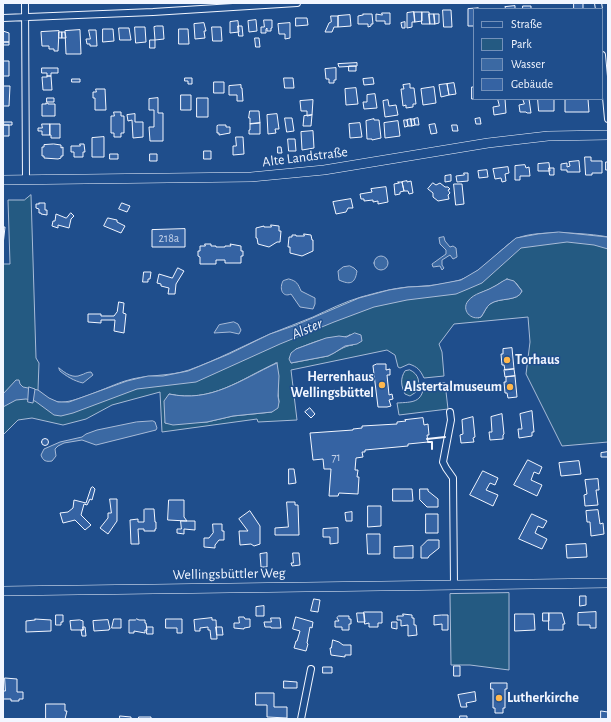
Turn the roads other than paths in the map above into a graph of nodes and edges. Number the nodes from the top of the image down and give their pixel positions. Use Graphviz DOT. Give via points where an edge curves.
graph roads {
  1 [pos="25,3"];
  2 [pos="172,3"];
  3 [pos="297,3"];
  4 [pos="172,11"];
  5 [pos="3,18"];
  6 [pos="25,18"];
  7 [pos="603,66"];
  8 [pos="608,119"];
  9 [pos="608,135"];
  10 [pos="3,180"];
  11 [pos="26,180"];
  12 [pos="450,412"];
  13 [pos="608,583"];
  14 [pos="454,585"];
  15 [pos="3,591"];
  16 [pos="311,669"];
  17 [pos="301,719"];
  1 -- 6 [label="street"];
  2 -- 4 [label="street"];
  3 -- 4 [label="street"];
  4 -- 6 [label="street"];
  5 -- 6 [label="street"];
  6 -- 11 [label="street"];
  7 -- 8 [label="street"];
  9 -- 11 [label="main road, Alte Landstraße" via="548,136 488,143 324,170 251,177"];
  10 -- 11 [label="main road, Alte Landstraße"];
  12 -- 14 [label="street" via="443,462 453,478"];
  13 -- 14 [label="main road, Wellingsbüttler Weg"];
  14 -- 15 [label="main road, Wellingsbüttler Weg"];
  16 -- 17 [label="street"];
}
